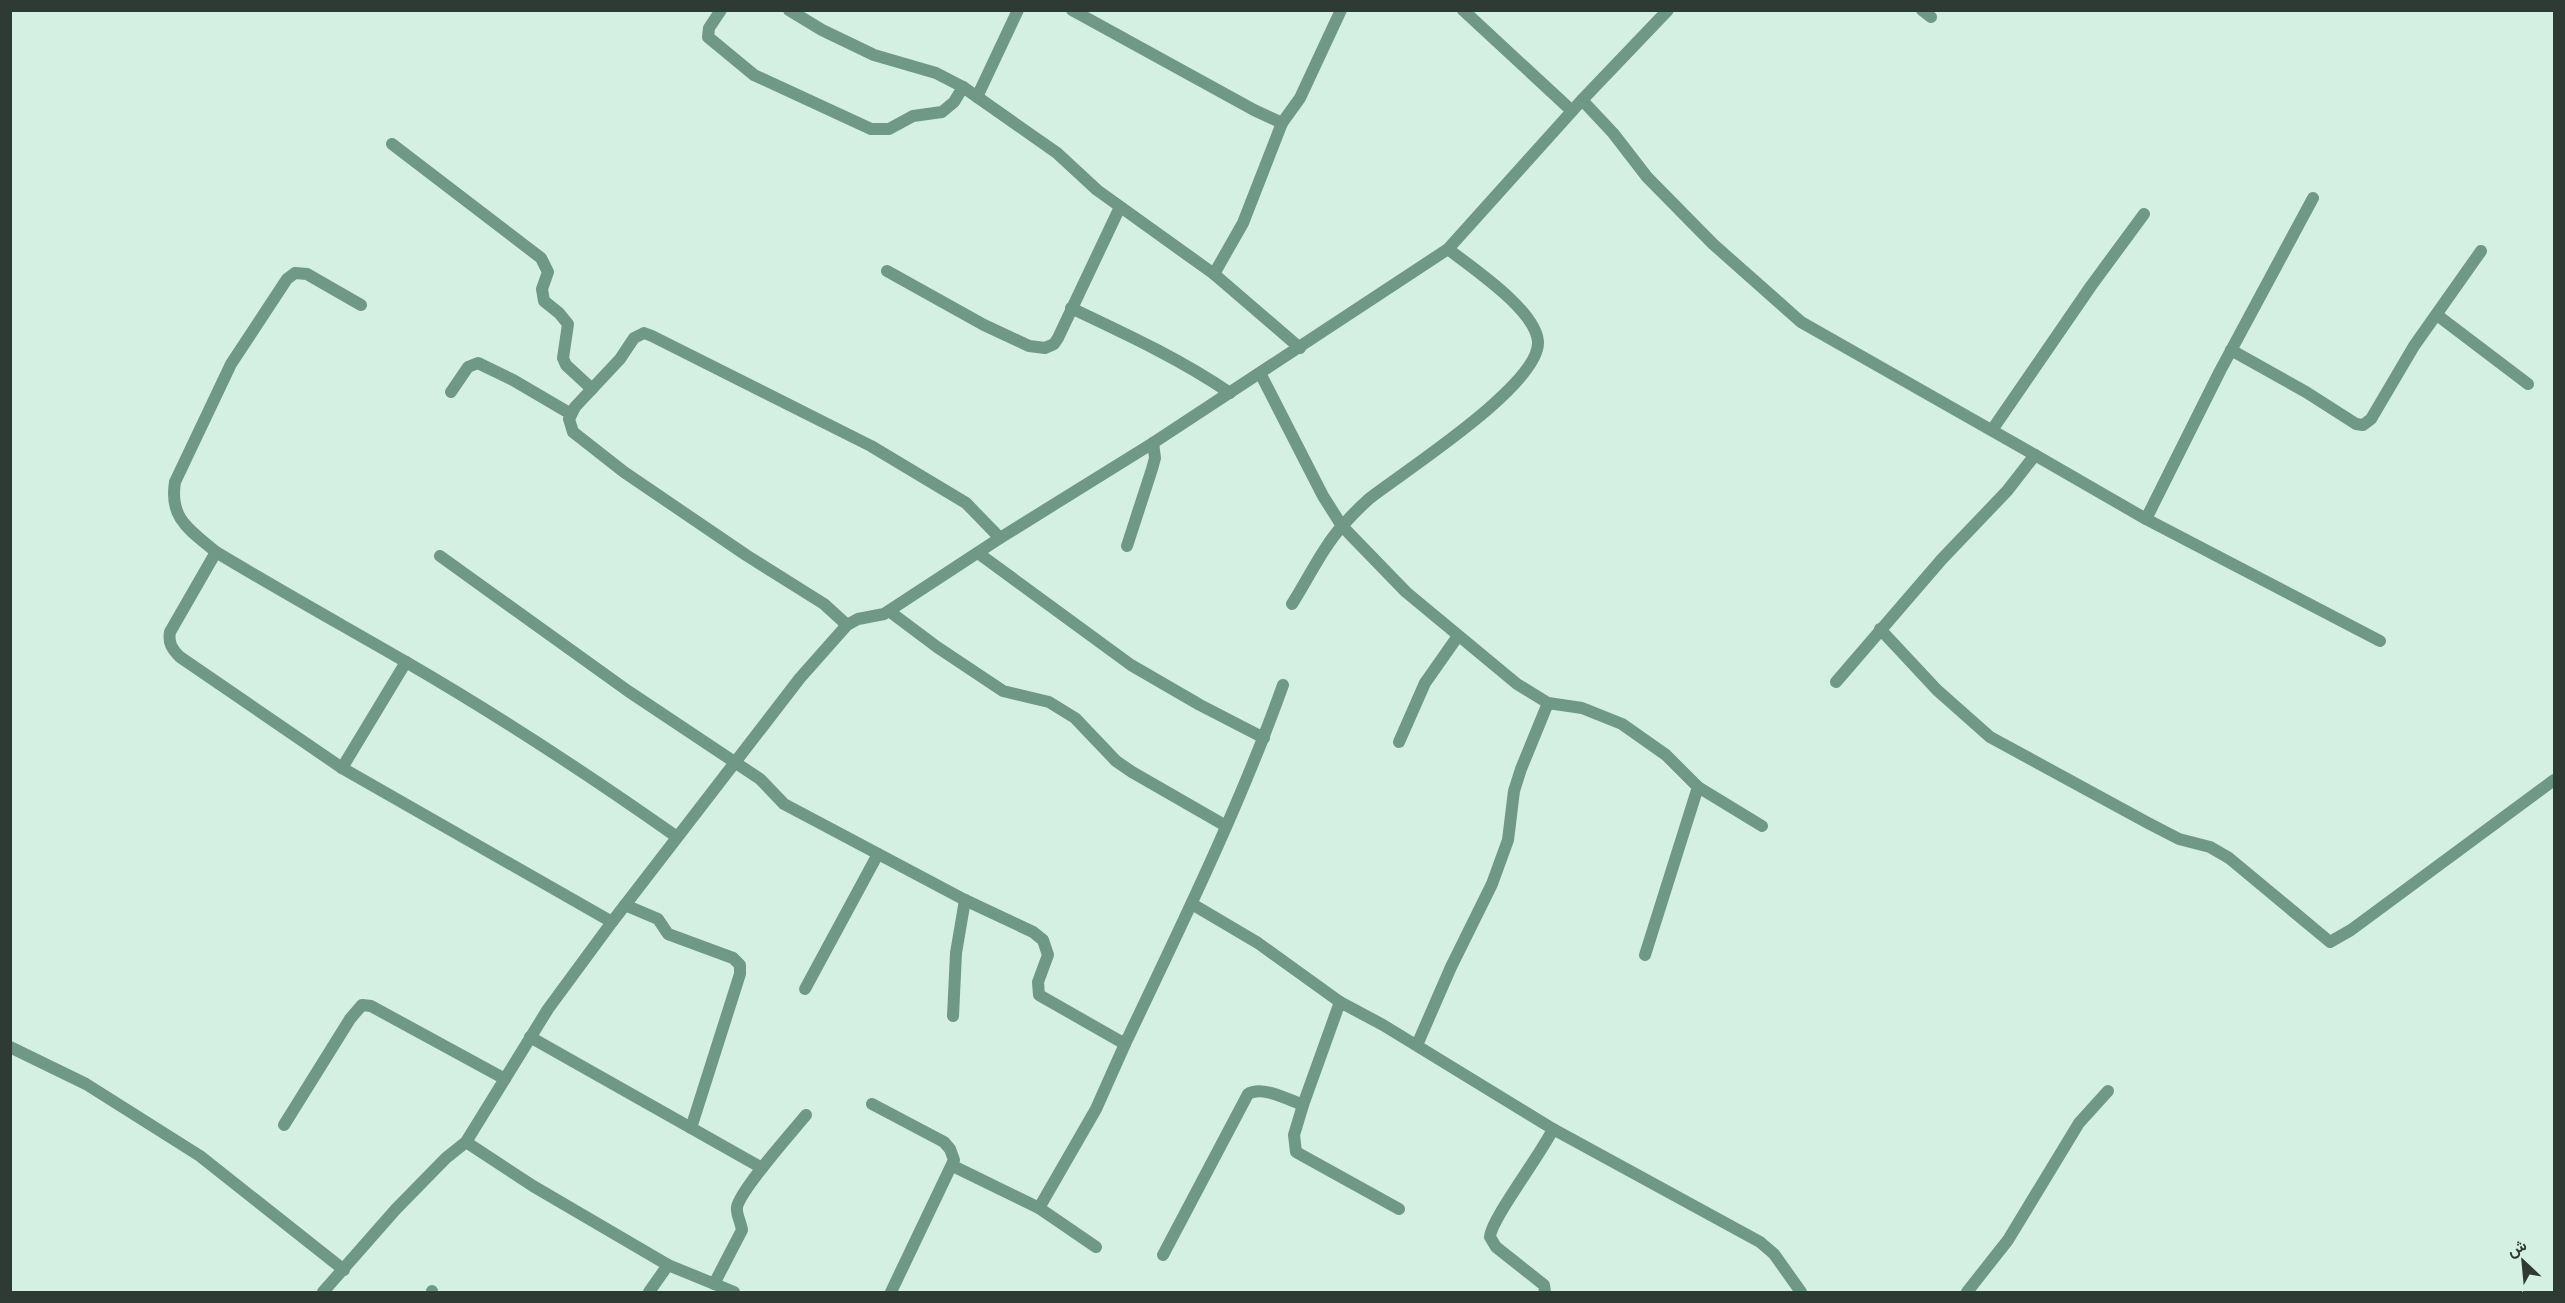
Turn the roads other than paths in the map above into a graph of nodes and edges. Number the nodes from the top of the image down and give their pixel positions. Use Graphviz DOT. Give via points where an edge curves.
graph roads {
  1 [pos="721,10"];
  2 [pos="789,10"];
  3 [pos="1018,10"];
  4 [pos="1072,10"];
  5 [pos="1341,10"];
  6 [pos="1463,10"];
  7 [pos="1668,10"];
  8 [pos="963,87"];
  9 [pos="977,97"];
  10 [pos="1582,100"];
  11 [pos="1572,111"];
  12 [pos="1282,123"];
  13 [pos="392,144"];
  14 [pos="2313,198"];
  15 [pos="1120,207"];
  16 [pos="2144,214"];
  17 [pos="1448,249"];
  18 [pos="2481,251"];
  19 [pos="887,272"];
  20 [pos="1214,274"];
  21 [pos="361,304"];
  22 [pos="1071,308"];
  23 [pos="2437,315"];
  24 [pos="1300,348"];
  25 [pos="2231,350"];
  26 [pos="1260,374"];
  27 [pos="2528,384"];
  28 [pos="592,389"];
  29 [pos="451,392"];
  30 [pos="1230,393"];
  31 [pos="571,414"];
  32 [pos="1992,430"];
  33 [pos="1154,443"];
  34 [pos="2035,455"];
  35 [pos="2146,519"];
  36 [pos="1342,526"];
  37 [pos="1000,538"];
  38 [pos="1127,546"];
  39 [pos="216,552"];
  40 [pos="978,553"];
  41 [pos="440,556"];
  42 [pos="1292,604"];
  43 [pos="889,611"];
  44 [pos="847,625"];
  45 [pos="1880,629"];
  46 [pos="1458,636"];
  47 [pos="2379,641"];
  48 [pos="405,662"];
  49 [pos="1836,682"];
  50 [pos="1283,685"];
  51 [pos="1548,702"];
  52 [pos="1264,738"];
  53 [pos="1399,742"];
  54 [pos="735,762"];
  55 [pos="342,768"];
  56 [pos="2554,780"];
  57 [pos="1698,787"];
  58 [pos="1226,826"];
  59 [pos="1762,826"];
  60 [pos="677,837"];
  61 [pos="878,854"];
  62 [pos="965,900"];
  63 [pos="1192,904"];
  64 [pos="625,905"];
  65 [pos="612,921"];
  66 [pos="1645,955"];
  67 [pos="805,989"];
  68 [pos="1340,1002"];
  69 [pos="953,1016"];
  70 [pos="530,1037"];
  71 [pos="1125,1044"];
  72 [pos="1417,1045"];
  73 [pos="10,1047"];
  74 [pos="505,1079"];
  75 [pos="2108,1091"];
  76 [pos="872,1104"];
  77 [pos="1303,1105"];
  78 [pos="806,1115"];
  79 [pos="284,1125"];
  80 [pos="691,1128"];
  81 [pos="1553,1129"];
  82 [pos="466,1142"];
  83 [pos="952,1166"];
  84 [pos="762,1168"];
  85 [pos="1039,1208"];
  86 [pos="1398,1209"];
  87 [pos="1096,1246"];
  88 [pos="1163,1254"];
  89 [pos="668,1265"];
  90 [pos="344,1270"];
  91 [pos="714,1284"];
  92 [pos="323,1293"];
  93 [pos="649,1293"];
  94 [pos="734,1293"];
  95 [pos="891,1293"];
  96 [pos="1545,1293"];
  97 [pos="1801,1293"];
  98 [pos="1967,1293"];
  1 -- 8 [label="street" via="709,28 708,37 744,67 871,129 889,129 913,116 942,112"];
  2 -- 8 [label="street" via="874,55 936,73"];
  3 -- 9 [label="street"];
  4 -- 12 [label="street"];
  5 -- 12 [label="street" via="1300,98"];
  6 -- 11 [label="street"];
  7 -- 10 [label="street"];
  8 -- 9 [label="street"];
  9 -- 15 [label="street" via="1057,153"];
  10 -- 11 [label="street"];
  10 -- 32 [label="street" via="1647,177 1713,244 1801,322"];
  11 -- 17 [label="street"];
  12 -- 20 [label="street" via="1243,223"];
  13 -- 28 [label="street" via="541,258 548,272 542,289 544,302 568,324 563,358"];
  14 -- 25 [label="street"];
  15 -- 20 [label="street"];
  15 -- 22 [label="street"];
  16 -- 32 [label="street"];
  17 -- 24 [label="street"];
  17 -- 36 [label="street" via="1519,308 1535,330 1537,351 1528,366 1467,428 1370,499"];
  18 -- 23 [label="street"];
  19 -- 22 [label="street" via="984,326 1029,346 1045,348 1054,344"];
  20 -- 24 [label="street"];
  21 -- 39 [label="street" via="307,274 295,273 287,279 231,364 175,482 172,499 186,527"];
  22 -- 30 [label="street" via="1157,349"];
  23 -- 25 [label="street" via="2371,419 2363,425"];
  23 -- 27 [label="street"];
  24 -- 26 [label="street"];
  25 -- 35 [label="street"];
  26 -- 30 [label="street"];
  26 -- 36 [label="street"];
  28 -- 31 [label="street"];
  28 -- 37 [label="street" via="637,335 644,333 871,446 966,503"];
  29 -- 31 [label="street" via="468,367 478,363"];
  30 -- 33 [label="street"];
  31 -- 44 [label="street" via="573,432 599,453 746,555 824,603"];
  32 -- 34 [label="street"];
  33 -- 37 [label="street"];
  33 -- 38 [label="street" via="1155,458"];
  34 -- 35 [label="street"];
  34 -- 45 [label="street" via="2007,491"];
  35 -- 47 [label="street"];
  36 -- 42 [label="street"];
  36 -- 46 [label="street" via="1406,592"];
  37 -- 40 [label="street"];
  39 -- 48 [label="street"];
  39 -- 55 [label="street" via="170,632 172,650"];
  40 -- 43 [label="street"];
  40 -- 52 [label="street" via="1131,664"];
  41 -- 54 [label="street" via="628,691"];
  43 -- 44 [label="street"];
  43 -- 58 [label="street" via="1003,691 1049,702 1075,718 1124,767"];
  44 -- 54 [label="street"];
  45 -- 49 [label="street"];
  45 -- 56 [label="street" via="1937,690 1990,737 2158,829 2229,858 2330,942"];
  46 -- 51 [label="street" via="1516,684"];
  46 -- 53 [label="street" via="1425,683"];
  48 -- 55 [label="street"];
  48 -- 60 [label="street" via="517,729"];
  50 -- 52 [label="street"];
  51 -- 57 [label="street" via="1582,708 1622,724 1666,755"];
  51 -- 72 [label="street" via="1514,791 1508,840 1492,884"];
  52 -- 58 [label="street"];
  54 -- 60 [label="street"];
  54 -- 61 [label="street" via="784,804"];
  55 -- 65 [label="street"];
  57 -- 59 [label="street"];
  57 -- 66 [label="street"];
  58 -- 63 [label="street"];
  60 -- 64 [label="street"];
  61 -- 62 [label="street"];
  61 -- 67 [label="street"];
  62 -- 69 [label="street" via="956,953"];
  62 -- 71 [label="street" via="1043,940 1048,955 1038,982 1039,995"];
  63 -- 68 [label="street" via="1258,943"];
  63 -- 71 [label="street"];
  64 -- 65 [label="street"];
  64 -- 80 [label="street" via="658,919 668,934 733,958 740,965"];
  65 -- 70 [label="street"];
  68 -- 72 [label="street"];
  68 -- 77 [label="street"];
  70 -- 74 [label="street"];
  70 -- 80 [label="street"];
  71 -- 85 [label="street" via="1096,1109"];
  72 -- 81 [label="street"];
  73 -- 90 [label="street" via="86,1084 200,1156"];
  74 -- 79 [label="street" via="371,1006 362,1005"];
  74 -- 82 [label="street"];
  75 -- 98 [label="street" via="2079,1123 2008,1240"];
  76 -- 83 [label="street" via="944,1142 953,1155"];
  77 -- 86 [label="street" via="1294,1135 1296,1152"];
  77 -- 88 [label="street" via="1263,1091 1248,1094"];
  78 -- 84 [label="street"];
  80 -- 84 [label="street"];
  81 -- 96 [label="street" via="1490,1237 1496,1247 1544,1285"];
  81 -- 97 [label="street" via="1760,1242 1774,1254"];
  82 -- 89 [label="street"];
  82 -- 90 [label="street" via="396,1209"];
  83 -- 85 [label="street"];
  83 -- 95 [label="street"];
  84 -- 91 [label="street" via="738,1204 742,1230"];
  85 -- 87 [label="street"];
  89 -- 91 [label="street"];
  89 -- 93 [label="street"];
  90 -- 92 [label="street"];
  91 -- 94 [label="street"];
}
